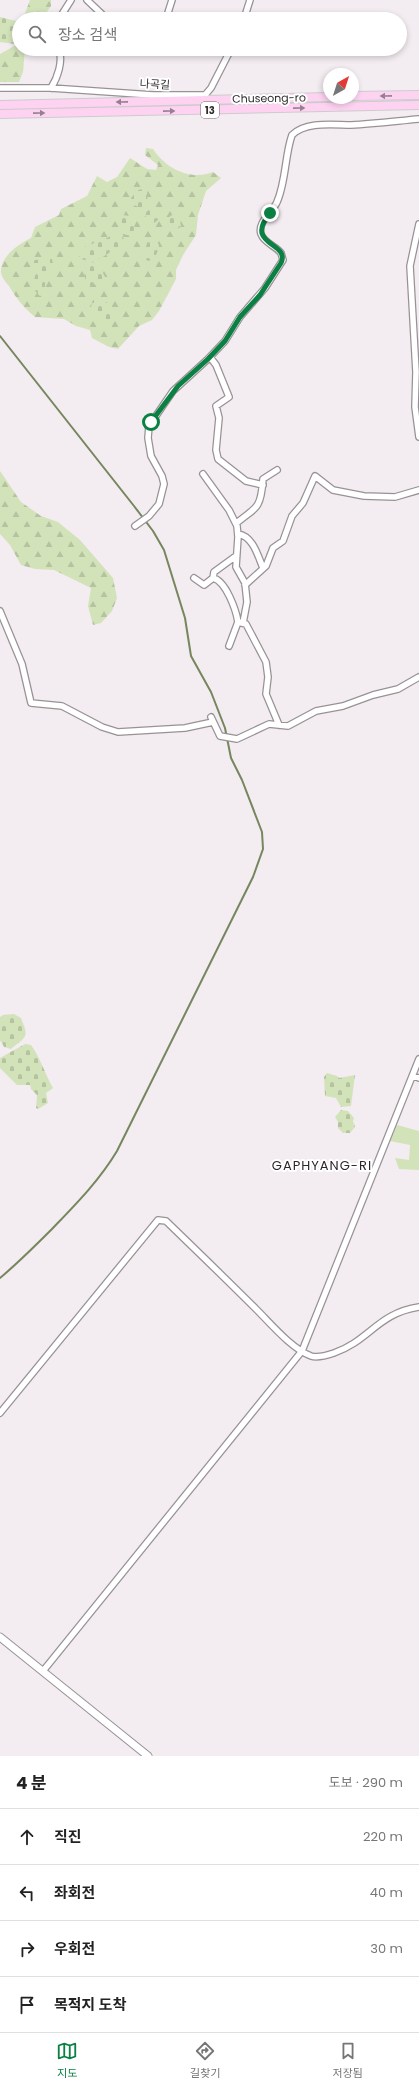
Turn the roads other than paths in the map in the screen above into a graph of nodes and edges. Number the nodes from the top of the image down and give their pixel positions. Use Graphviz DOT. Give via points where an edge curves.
graph roads {
  1 [pos="71,0"];
  2 [pos="87,0"];
  3 [pos="172,0"];
  4 [pos="250,0"];
  5 [pos="63,12"];
  6 [pos="100,12"];
  7 [pos="168,12"];
  8 [pos="246,12"];
  9 [pos="61,56"];
  10 [pos="227,56"];
  11 [pos="0,88"];
  12 [pos="51,88"];
  13 [pos="419,95"];
  14 [pos="359,96"];
  15 [pos="323,97"];
  16 [pos="0,105"];
  17 [pos="409,105"];
  18 [pos="419,106"];
  19 [pos="419,110"];
  20 [pos="0,114"];
  21 [pos="419,119"];
  22 [pos="419,224"];
  23 [pos="210,357"];
  24 [pos="419,437"];
  25 [pos="277,470"];
  26 [pos="203,474"];
  27 [pos="263,486"];
  28 [pos="419,490"];
  29 [pos="236,523"];
  30 [pos="137,524"];
  31 [pos="238,534"];
  32 [pos="236,556"];
  33 [pos="263,568"];
  34 [pos="194,578"];
  35 [pos="213,578"];
  36 [pos="245,585"];
  37 [pos="0,611"];
  38 [pos="241,622"];
  39 [pos="229,646"];
  40 [pos="419,677"];
  41 [pos="279,725"];
  42 [pos="419,1059"];
  43 [pos="412,1076"];
  44 [pos="419,1078"];
  45 [pos="419,1307"];
  46 [pos="302,1351"];
  47 [pos="0,1413"];
  48 [pos="0,1637"];
  49 [pos="43,1671"];
  50 [pos="148,1756"];
  1 -- 5 [label="street"];
  2 -- 6 [label="street"];
  3 -- 7 [label="street"];
  4 -- 8 [label="street"];
  9 -- 12 [label="street" via="59,69"];
  10 -- 12 [label="street, 나곡길" via="205,95 153,95"];
  11 -- 12 [label="street, 나곡길"];
  13 -- 14 [label="main road, one-way"];
  15 -- 16 [label="main road, Chuseong-ro / 13, one-way"];
  17 -- 18 [label="main road, Chuseong-ro / 13"];
  17 -- 19 [label="main road"];
  20 -- 17 [label="main road, Chuseong-ro / 13, one-way"];
  21 -- 23 [label="street" via="351,125 325,123 296,131 292,135 278,199 263,222 261,231 265,240 281,253 282,260 225,341"];
  22 -- 24 [label="street" via="410,266 416,372 414,407"];
  23 -- 27 [label="street" via="229,397 216,406 219,418 216,450 218,459 246,481"];
  23 -- 30 [label="street" via="173,391 149,426 151,456 164,484 158,504 149,516"];
  25 -- 27 [label="street" via="263,479"];
  26 -- 29 [label="street"];
  27 -- 29 [label="street" via="259,504"];
  28 -- 33 [label="street" via="395,497 364,496 333,490 315,476 303,503 292,516 283,540 273,548 269,562"];
  29 -- 31 [label="street"];
  31 -- 32 [label="street"];
  31 -- 33 [label="street" via="246,535 250,540"];
  32 -- 35 [label="street" via="214,572"];
  32 -- 36 [label="street" via="236,569"];
  33 -- 36 [label="street"];
  34 -- 35 [label="street" via="204,585"];
  35 -- 38 [label="street" via="227,591"];
  36 -- 38 [label="street" via="247,608"];
  37 -- 41 [label="street" via="22,664 31,703 62,706 102,728 118,732 189,727 212,719 222,737 233,739 269,724"];
  38 -- 39 [label="street"];
  38 -- 41 [label="street" via="246,624 266,662 266,694"];
  40 -- 41 [label="street" via="398,690 372,694 343,706 316,711 288,726"];
  42 -- 43 [label="street"];
  43 -- 44 [label="street"];
  43 -- 46 [label="street"];
  45 -- 46 [label="street" via="387,1317 354,1343 334,1353 312,1356"];
  46 -- 47 [label="street" via="281,1334 166,1220 158,1220"];
  46 -- 49 [label="street"];
  48 -- 49 [label="street"];
  49 -- 50 [label="street"];
}
